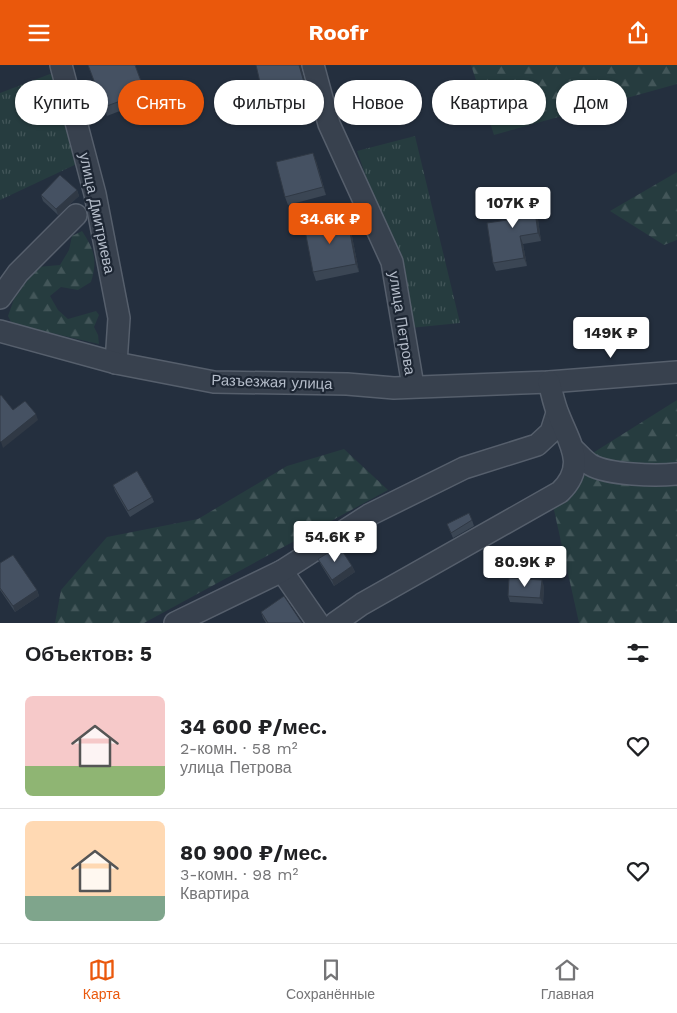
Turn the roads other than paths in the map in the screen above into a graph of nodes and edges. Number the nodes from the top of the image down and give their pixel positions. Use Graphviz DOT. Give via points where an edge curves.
graph roads {
  1 [pos="61,65"];
  2 [pos="313,65"];
  3 [pos="76,215"];
  4 [pos="0,298"];
  5 [pos="0,331"];
  6 [pos="116,363"];
  7 [pos="677,371"];
  8 [pos="549,382"];
  9 [pos="413,386"];
  10 [pos="558,413"];
  11 [pos="573,449"];
  12 [pos="677,474"];
  13 [pos="282,571"];
  14 [pos="175,623"];
  15 [pos="318,623"];
  16 [pos="335,623"];
  1 -- 6 [label="street, улица Дмитриева" via="95,194 119,318"];
  2 -- 9 [label="street, улица Петрова" via="329,124 392,262"];
  3 -- 4 [label="street" via="18,273"];
  5 -- 6 [label="street, Разъезжая улица"];
  6 -- 9 [label="street, Разъезжая улица" via="214,382"];
  7 -- 8 [label="street, Разъезжая улица"];
  8 -- 9 [label="street, Разъезжая улица"];
  8 -- 10 [label="street"];
  10 -- 11 [label="street"];
  10 -- 13 [label="street" via="551,433 537,445 464,468 378,510"];
  11 -- 12 [label="street" via="588,463 605,470"];
  11 -- 16 [label="street" via="576,462 573,475 560,492"];
  13 -- 14 [label="street"];
  13 -- 15 [label="street"];
}
